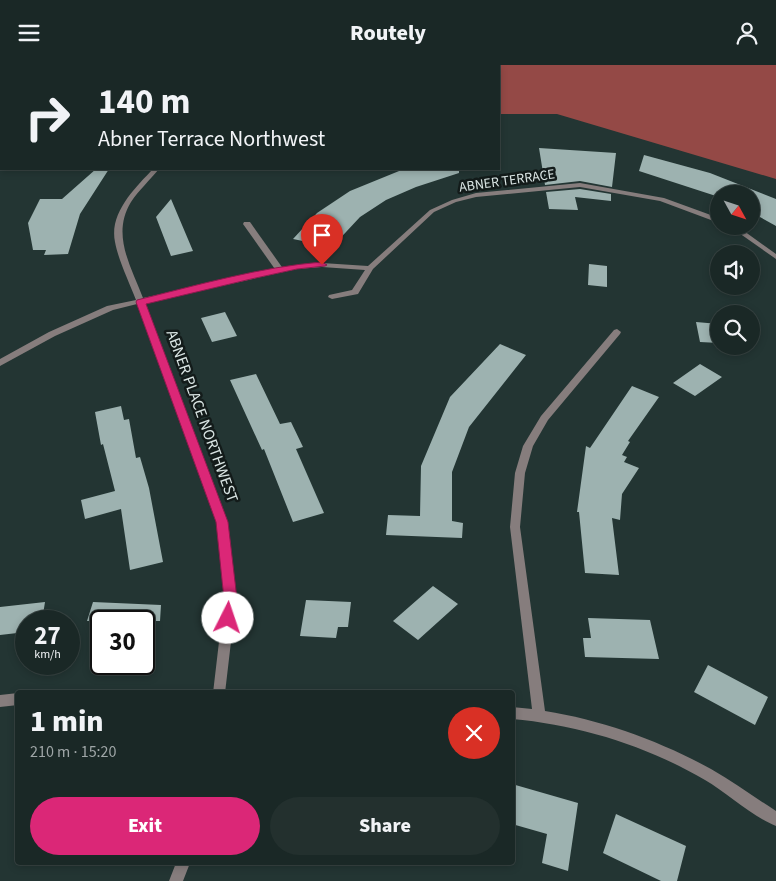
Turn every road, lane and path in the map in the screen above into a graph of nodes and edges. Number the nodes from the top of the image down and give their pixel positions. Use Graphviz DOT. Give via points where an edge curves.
graph roads {
  1 [pos="155,170"];
  2 [pos="710,218"];
  3 [pos="247,224"];
  4 [pos="745,235"];
  5 [pos="776,257"];
  6 [pos="370,268"];
  7 [pos="280,270"];
  8 [pos="332,297"];
  9 [pos="141,302"];
  10 [pos="616,332"];
  11 [pos="0,363"];
  12 [pos="219,690"];
  13 [pos="15,699"];
  14 [pos="0,701"];
  15 [pos="515,713"];
  16 [pos="539,715"];
  17 [pos="776,819"];
  18 [pos="182,865"];
  19 [pos="176,881"];
  1 -- 9 [label="street, ABNER PLACE NORTHWEST" via="133,194 121,213 117,227 118,241"];
  2 -- 6 [label="street, ABNER TERRACE" via="662,199 580,185 476,195 432,211"];
  3 -- 7 [label="street"];
  4 -- 5 [label="street"];
  6 -- 7 [label="street" via="322,265"];
  6 -- 8 [label="street, ABNER TERRACE" via="355,292"];
  7 -- 9 [label="street"];
  9 -- 11 [label="street" via="110,308 52,334"];
  9 -- 12 [label="street, ABNER PLACE NORTHWEST" via="222,522 230,599"];
  10 -- 16 [label="street" via="544,418 528,446 520,473 515,527"];
  13 -- 14 [label="street"];
  15 -- 16 [label="street"];
  16 -- 17 [label="street" via="621,735 700,770"];
  18 -- 19 [label="street"];
}
